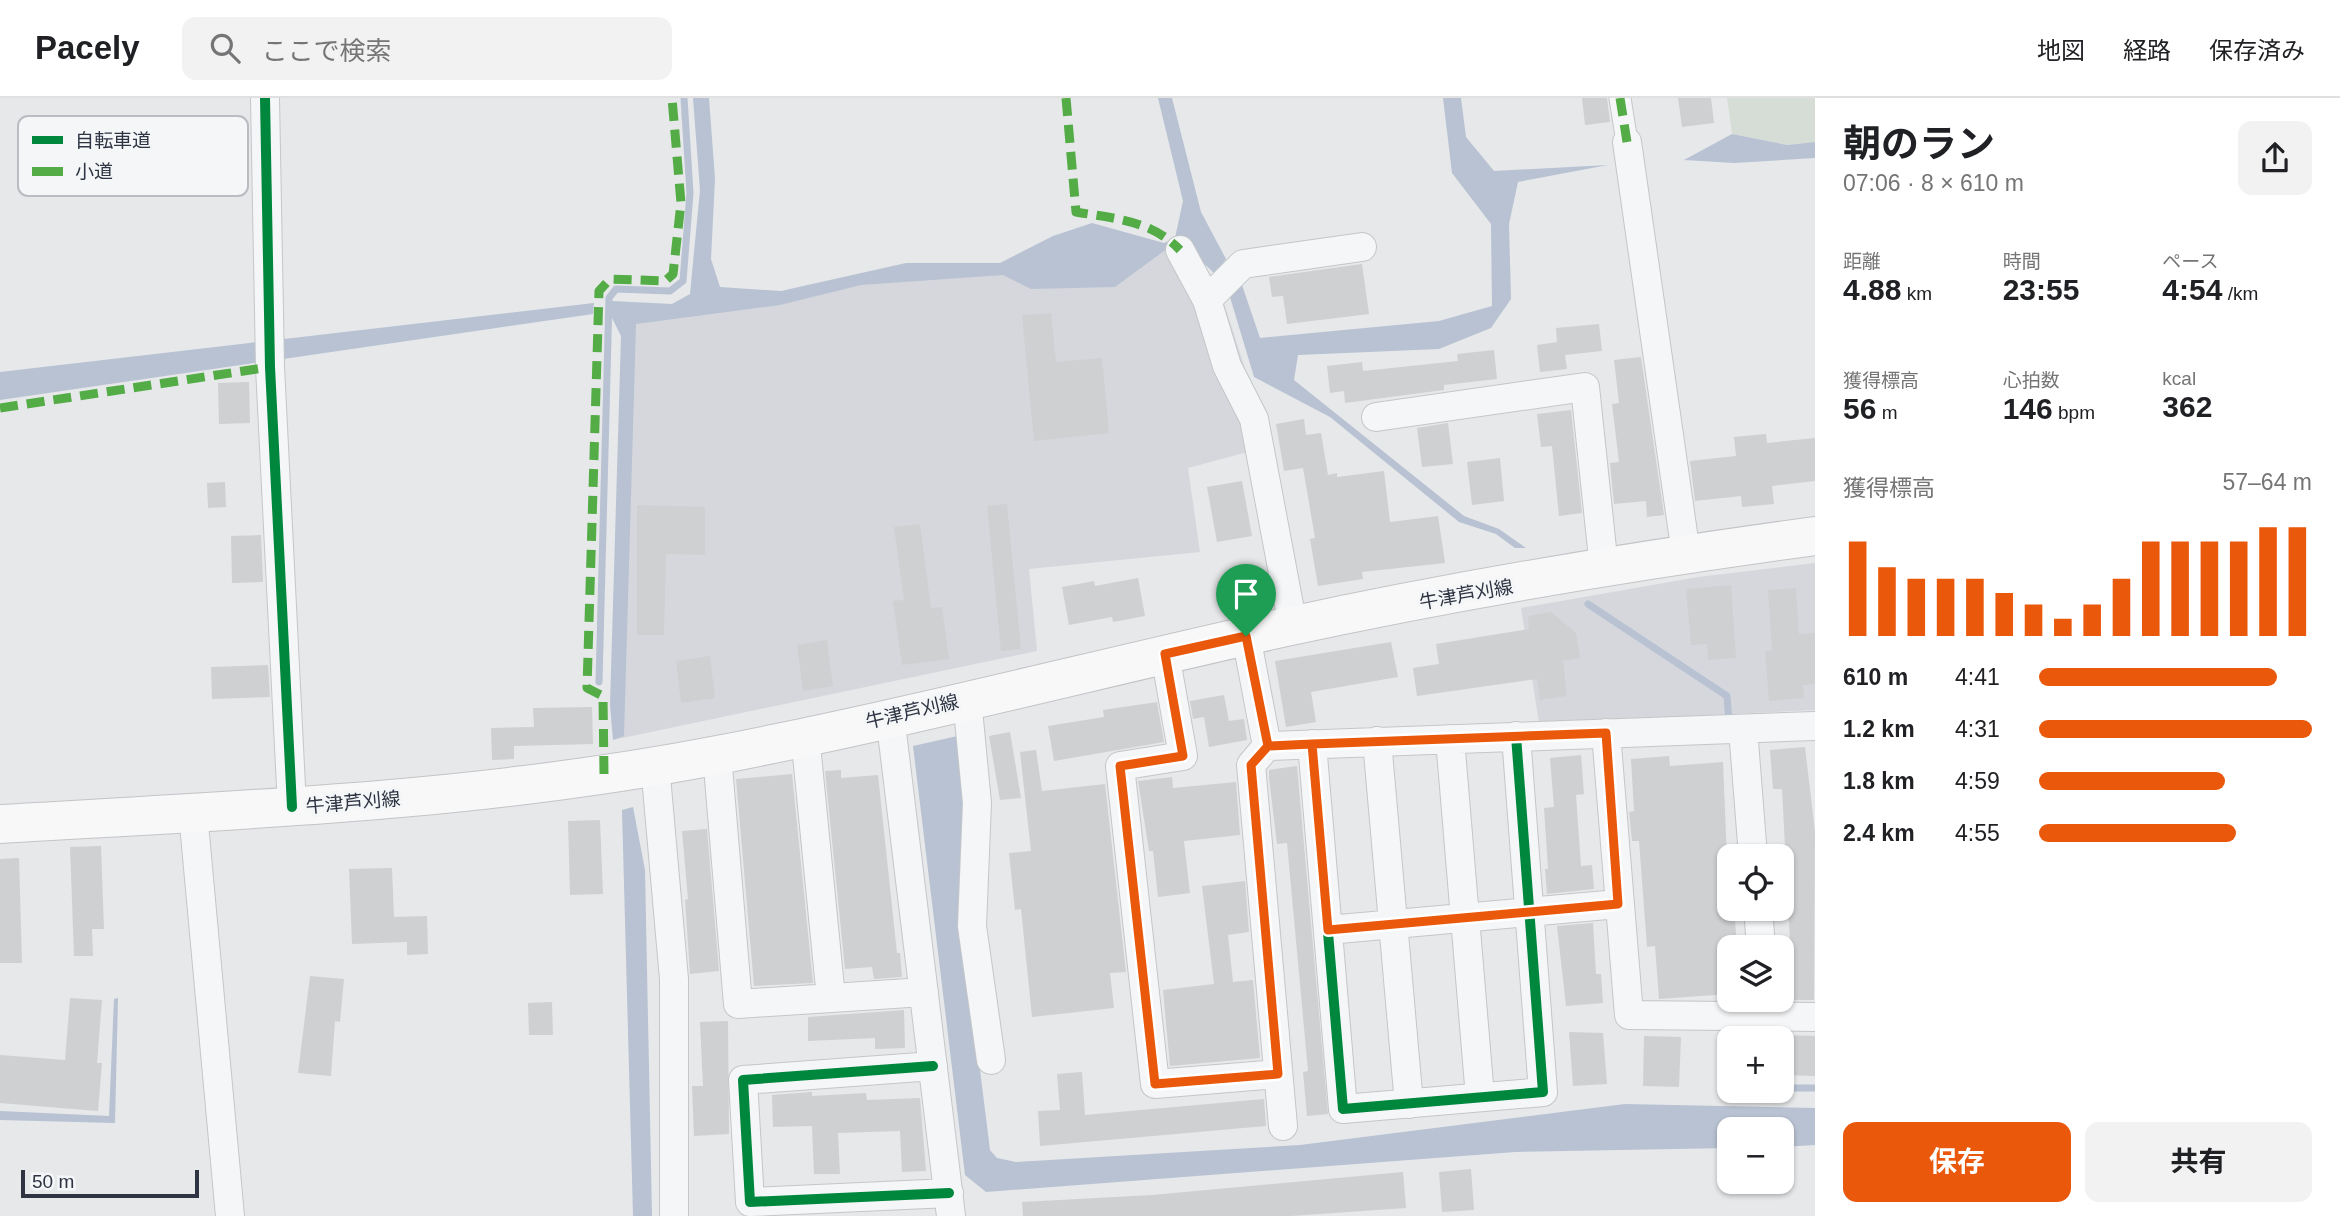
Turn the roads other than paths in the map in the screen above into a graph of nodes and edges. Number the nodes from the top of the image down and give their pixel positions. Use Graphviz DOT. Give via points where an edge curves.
graph roads {
  1 [pos="265,98"];
  2 [pos="1620,98"];
  3 [pos="1627,142"];
  4 [pos="1362,247"];
  5 [pos="1180,250"];
  6 [pos="1207,300"];
  7 [pos="1376,417"];
  8 [pos="1815,536"];
  9 [pos="1686,554"];
  10 [pos="1604,568"];
  11 [pos="1293,626"];
  12 [pos="1246,636"];
  13 [pos="1165,654"];
  14 [pos="967,699"];
  15 [pos="890,716"];
  16 [pos="1815,726"];
  17 [pos="1734,729"];
  18 [pos="1606,733"];
  19 [pos="805,736"];
  20 [pos="1516,736"];
  21 [pos="1450,739"];
  22 [pos="1377,741"];
  23 [pos="1312,744"];
  24 [pos="1268,746"];
  25 [pos="717,755"];
  26 [pos="655,765"];
  27 [pos="292,807"];
  28 [pos="193,813"];
  29 [pos="0,824"];
  30 [pos="1752,844"];
  31 [pos="1618,904"];
  32 [pos="1529,911"];
  33 [pos="1465,917"];
  34 [pos="1391,924"];
  35 [pos="1328,930"];
  36 [pos="924,992"];
  37 [pos="831,998"];
  38 [pos="1728,1012"];
  39 [pos="1770,1012"];
  40 [pos="1815,1017"];
  41 [pos="991,1060"];
  42 [pos="933,1066"];
  43 [pos="1278,1074"];
  44 [pos="1480,1097"];
  45 [pos="1409,1104"];
  46 [pos="1283,1126"];
  47 [pos="950,1204"];
  48 [pos="230,1216"];
  49 [pos="674,1216"];
  1 -- 27 [label="street" via="270,367"];
  2 -- 3 [label="street"];
  3 -- 9 [label="street"];
  4 -- 6 [label="street" via="1243,264"];
  5 -- 6 [label="street"];
  6 -- 11 [label="street" via="1227,366 1254,419"];
  7 -- 10 [label="street" via="1585,387"];
  8 -- 9 [label="main road, 牛津芦刈線"];
  9 -- 10 [label="main road, 牛津芦刈線"];
  10 -- 11 [label="main road, 牛津芦刈線"];
  11 -- 12 [label="main road, 牛津芦刈線"];
  12 -- 13 [label="main road, 牛津芦刈線"];
  12 -- 24 [label="street"];
  13 -- 14 [label="main road, 牛津芦刈線"];
  13 -- 43 [label="street" via="1183,756 1120,766 1155,1084"];
  14 -- 15 [label="main road, 牛津芦刈線"];
  14 -- 41 [label="street" via="977,803 972,926"];
  15 -- 19 [label="main road, 牛津芦刈線"];
  15 -- 36 [label="street"];
  16 -- 17 [label="street"];
  17 -- 18 [label="street"];
  17 -- 30 [label="street"];
  18 -- 20 [label="street"];
  18 -- 31 [label="street"];
  19 -- 25 [label="main road, 牛津芦刈線"];
  19 -- 37 [label="street"];
  20 -- 21 [label="street"];
  20 -- 32 [label="street"];
  21 -- 22 [label="street"];
  21 -- 33 [label="street"];
  22 -- 23 [label="street"];
  22 -- 34 [label="street"];
  23 -- 24 [label="street"];
  23 -- 35 [label="street"];
  24 -- 43 [label="street" via="1251,765"];
  25 -- 26 [label="main road, 牛津芦刈線"];
  25 -- 37 [label="street" via="738,1004"];
  26 -- 27 [label="main road, 牛津芦刈線" via="493,791"];
  26 -- 49 [label="street" via="674,979"];
  27 -- 28 [label="main road, 牛津芦刈線"];
  28 -- 29 [label="main road, 牛津芦刈線"];
  28 -- 48 [label="street"];
  31 -- 32 [label="street"];
  31 -- 38 [label="street" via="1629,1015"];
  32 -- 33 [label="street"];
  32 -- 44 [label="street" via="1543,1092"];
  33 -- 34 [label="street"];
  33 -- 44 [label="street"];
  34 -- 35 [label="street"];
  34 -- 45 [label="street"];
  35 -- 45 [label="street" via="1343,1109"];
  36 -- 37 [label="street"];
  36 -- 42 [label="street"];
  39 -- 40 [label="street"];
  42 -- 47 [label="street"];
  42 -- 47 [label="street" via="743,1080 750,1202"];
  43 -- 46 [label="street"];
  44 -- 45 [label="street"];
}
